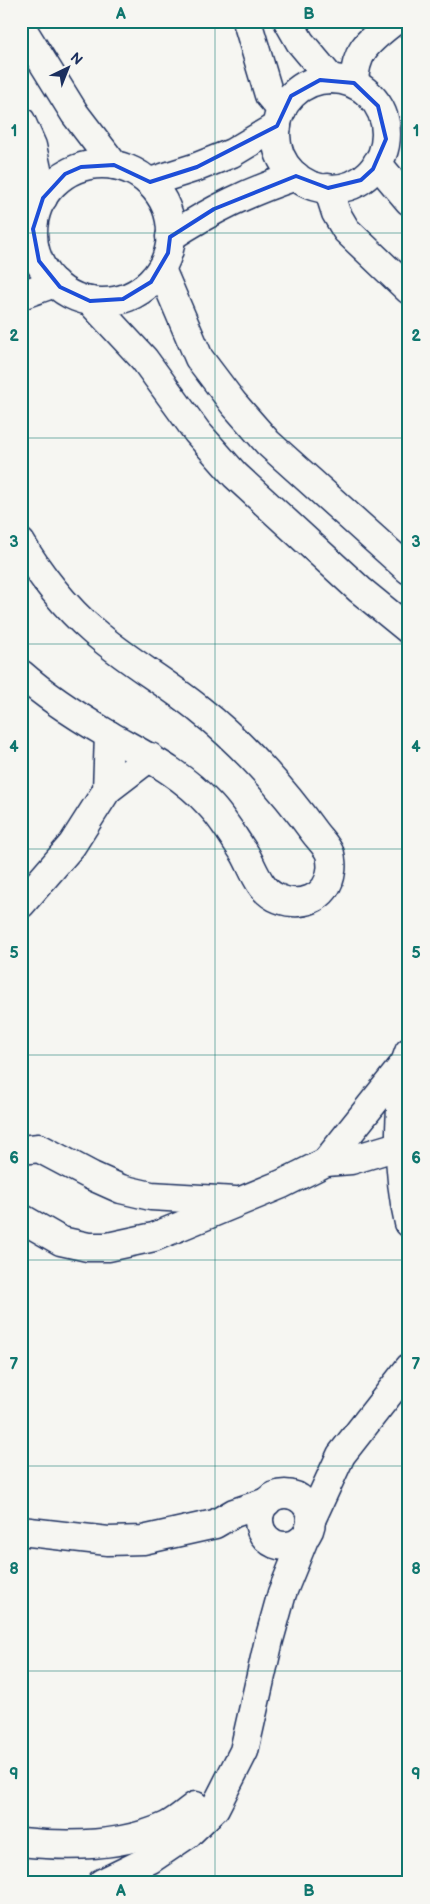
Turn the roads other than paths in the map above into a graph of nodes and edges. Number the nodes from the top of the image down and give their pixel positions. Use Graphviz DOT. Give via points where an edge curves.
graph roads {
  1 [pos="247,21"];
  2 [pos="288,21"];
  3 [pos="394,21"];
  4 [pos="21,27"];
  5 [pos="342,81"];
  6 [pos="279,118"];
  7 [pos="21,121"];
  8 [pos="398,134"];
  9 [pos="377,164"];
  10 [pos="114,166"];
  11 [pos="296,176"];
  12 [pos="150,182"];
  13 [pos="328,188"];
  14 [pos="43,198"];
  15 [pos="409,201"];
  16 [pos="170,237"];
  17 [pos="27,238"];
  18 [pos="161,268"];
  19 [pos="55,283"];
  20 [pos="409,290"];
  21 [pos="21,295"];
  22 [pos="90,301"];
  23 [pos="21,542"];
  24 [pos="409,570"];
  25 [pos="409,630"];
  26 [pos="21,674"];
  27 [pos="109,735"];
  28 [pos="150,757"];
  29 [pos="107,790"];
  30 [pos="21,904"];
  31 [pos="407,1058"];
  32 [pos="404,1140"];
  33 [pos="21,1150"];
  34 [pos="326,1162"];
  35 [pos="239,1201"];
  36 [pos="21,1218"];
  37 [pos="409,1223"];
  38 [pos="409,1368"];
  39 [pos="341,1455"];
  40 [pos="276,1498"];
  41 [pos="215,1524"];
  42 [pos="307,1529"];
  43 [pos="21,1531"];
  44 [pos="268,1537"];
  45 [pos="282,1593"];
  46 [pos="224,1788"];
  47 [pos="21,1842"];
  48 [pos="102,1883"];
  1 -- 6 [label="street"];
  2 -- 5 [label="street" via="300,42"];
  3 -- 5 [label="street" via="360,53"];
  4 -- 10 [label="street" via="75,114"];
  5 -- 6 [label="street" via="320,80 304,86 291,96"];
  5 -- 8 [label="street" via="368,92 385,122"];
  6 -- 11 [label="street" via="278,145"];
  6 -- 12 [label="street" via="232,153"];
  7 -- 14 [label="street" via="32,146"];
  8 -- 9 [label="street"];
  9 -- 13 [label="street" via="360,180 345,187"];
  9 -- 15 [label="street"];
  10 -- 12 [label="street" via="130,170"];
  10 -- 14 [label="street" via="97,164 65,174 52,184"];
  11 -- 13 [label="street" via="312,185"];
  11 -- 16 [label="street" via="257,188 214,209"];
  12 -- 16 [label="street" via="164,205"];
  13 -- 20 [label="street" via="346,230"];
  14 -- 17 [label="street"];
  16 -- 18 [label="street" via="168,253"];
  17 -- 19 [label="street"];
  18 -- 22 [label="street" via="151,282 130,295 106,302"];
  18 -- 24 [label="street" via="199,358 233,403 268,443"];
  19 -- 21 [label="street"];
  19 -- 22 [label="street" via="74,296"];
  22 -- 25 [label="street" via="144,359 197,432 235,475 360,590"];
  23 -- 28 [label="street" via="57,592 92,631 201,710 295,806 330,853 332,870 323,891 304,903 272,896 258,880 246,856 210,804 180,776"];
  26 -- 27 [label="street" via="39,690"];
  27 -- 28 [label="street"];
  27 -- 29 [label="street"];
  28 -- 29 [label="street"];
  29 -- 30 [label="street" via="72,845"];
  31 -- 32 [label="street"];
  31 -- 34 [label="street"];
  32 -- 34 [label="street" via="351,1160"];
  32 -- 37 [label="street" via="403,1198"];
  33 -- 35 [label="street" via="39,1148 121,1189 151,1196"];
  34 -- 35 [label="street"];
  35 -- 36 [label="street" via="154,1237 108,1247 88,1247 61,1241"];
  38 -- 39 [label="street"];
  39 -- 40 [label="street"];
  39 -- 42 [label="street"];
  40 -- 41 [label="street" via="234,1513"];
  40 -- 42 [label="street" via="295,1496 304,1502 309,1510"];
  40 -- 44 [label="street" via="261,1510 259,1520"];
  41 -- 43 [label="street" via="143,1540 108,1541"];
  41 -- 44 [label="street"];
  42 -- 44 [label="street" via="295,1544 285,1546"];
  42 -- 45 [label="street"];
  44 -- 45 [label="street"];
  45 -- 46 [label="street" via="244,1751"];
  46 -- 47 [label="street" via="168,1826 139,1836 102,1844 52,1846"];
  46 -- 48 [label="street" via="215,1808 188,1834 151,1859"];
}
